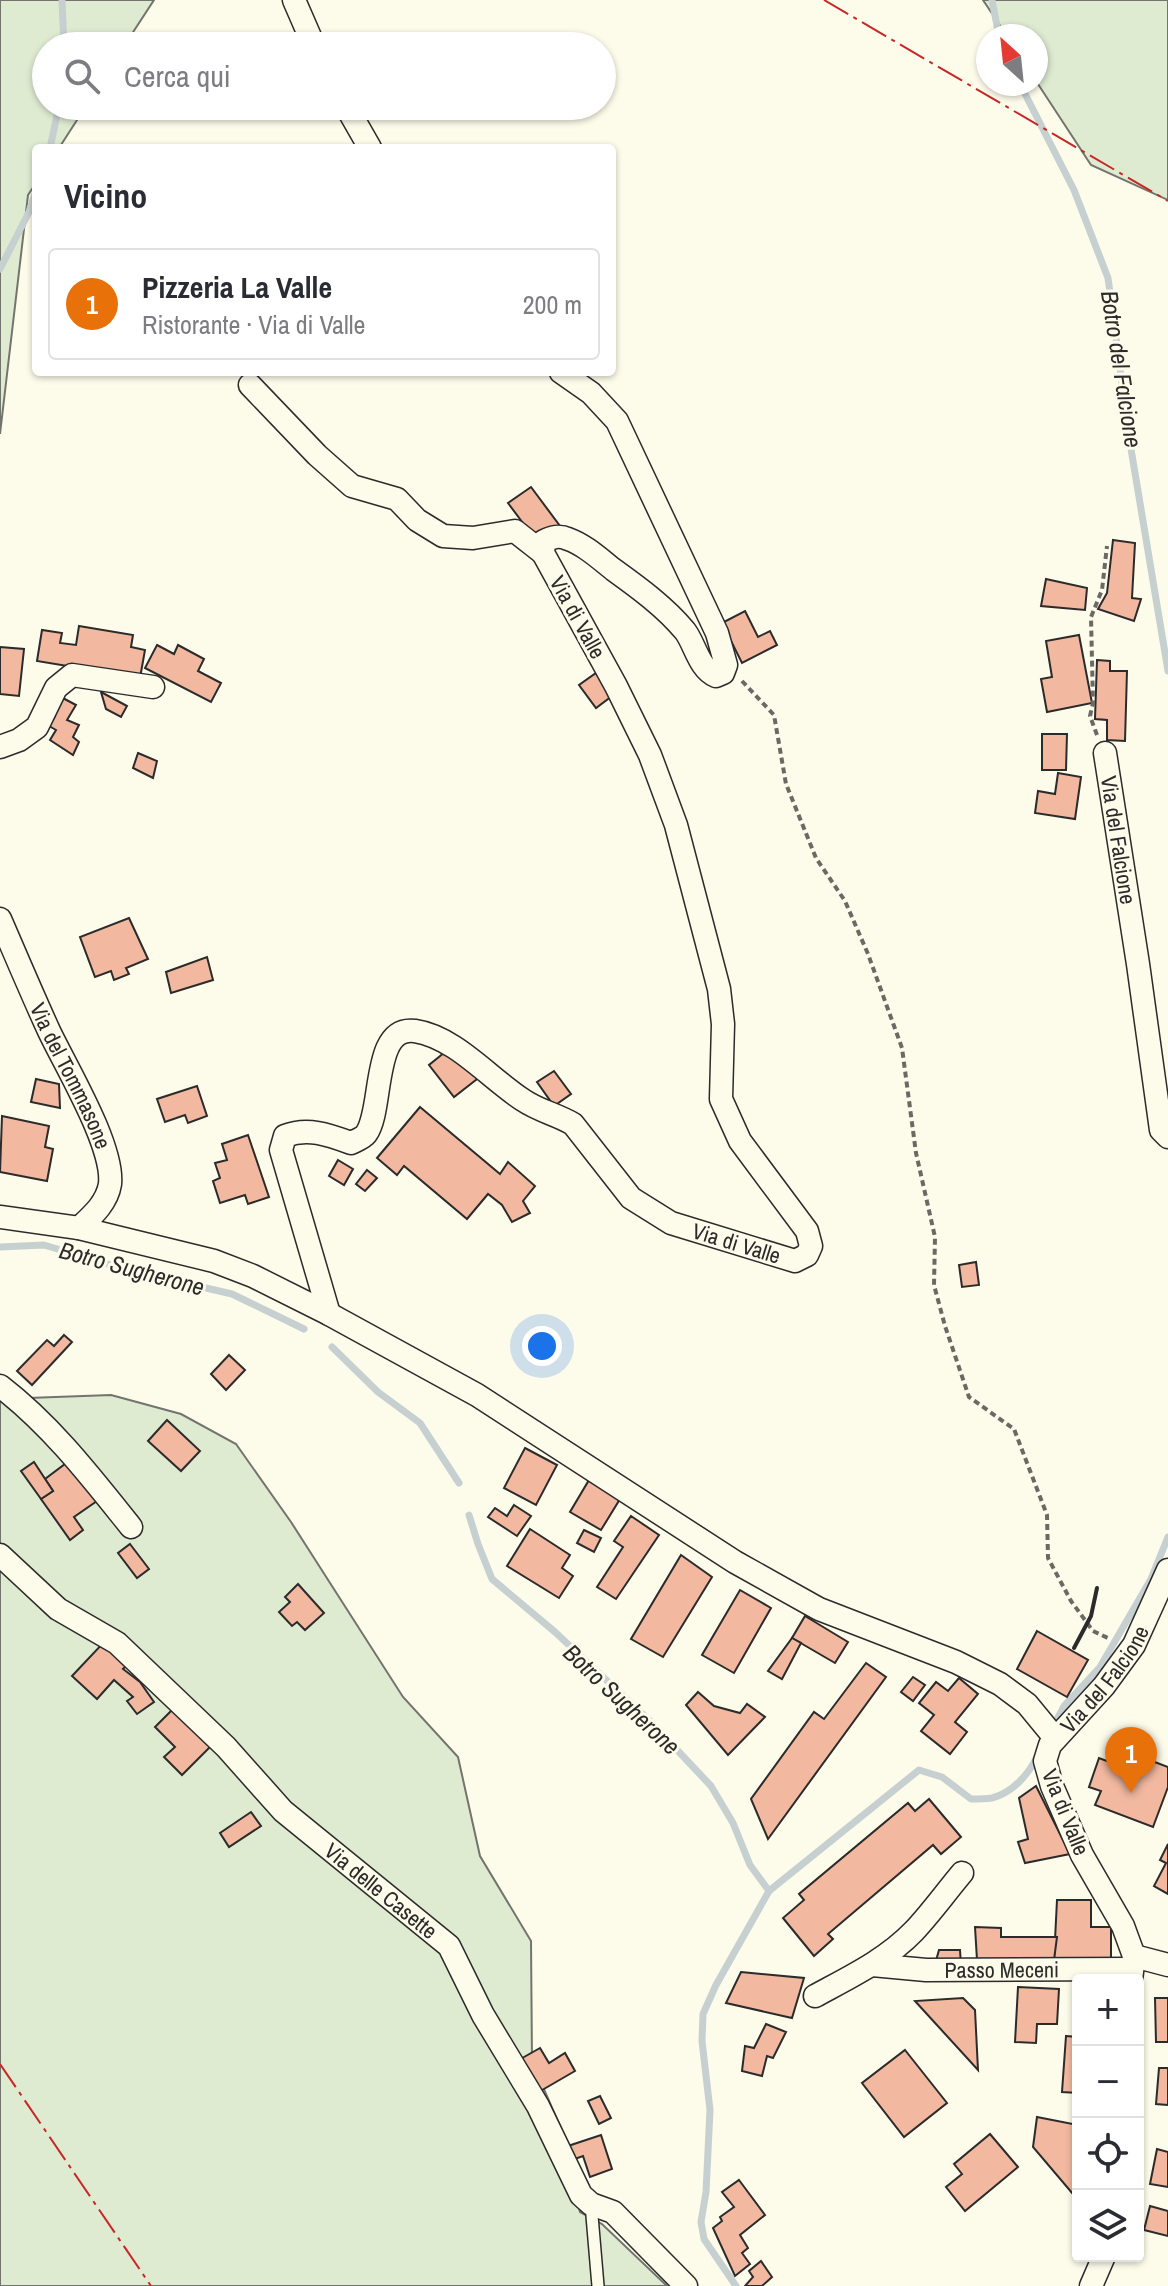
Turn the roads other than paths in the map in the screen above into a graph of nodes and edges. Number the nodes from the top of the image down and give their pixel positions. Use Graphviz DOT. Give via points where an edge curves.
graph roads {
  1 [pos="294,0"];
  2 [pos="308,32"];
  3 [pos="354,120"];
  4 [pos="368,144"];
  5 [pos="567,376"];
  6 [pos="250,385"];
  7 [pos="543,553"];
  8 [pos="153,687"];
  9 [pos="0,747"];
  10 [pos="1105,753"];
  11 [pos="0,919"];
  12 [pos="1168,1137"];
  13 [pos="0,1217"];
  14 [pos="79,1228"];
  15 [pos="329,1314"];
  16 [pos="0,1386"];
  17 [pos="131,1527"];
  18 [pos="0,1555"];
  19 [pos="1168,1570"];
  20 [pos="1048,1730"];
  21 [pos="962,1873"];
  22 [pos="872,1965"];
  23 [pos="1168,1965"];
  24 [pos="1132,1968"];
  25 [pos="815,1996"];
  26 [pos="591,2204"];
  27 [pos="1101,2262"];
  28 [pos="598,2286"];
  29 [pos="686,2286"];
  30 [pos="1091,2286"];
  1 -- 2 [label="street"];
  3 -- 4 [label="street"];
  5 -- 7 [label="street, Via di Valle" via="617,421 717,633 726,665 723,673 711,674 675,619 587,549 554,536 544,541"];
  6 -- 7 [label="street, Via di Valle" via="352,486 397,499 443,536 473,538 515,531"];
  7 -- 15 [label="street, Via di Valle" via="650,755 676,825 719,989 721,1099 740,1141 807,1231 811,1246 795,1261 671,1223 631,1198 573,1124 525,1102 447,1042 412,1031 394,1037 385,1051 373,1121 365,1136 351,1143 324,1133 285,1136 281,1150"];
  8 -- 9 [label="street" via="72,675 56,688 37,727"];
  10 -- 12 [label="street, Via del Falcione" via="1161,1130"];
  11 -- 14 [label="street, Via del Tommasone" via="102,1140 110,1185 105,1200"];
  13 -- 14 [label="street"];
  14 -- 15 [label="street" via="214,1261"];
  15 -- 20 [label="street" via="477,1395 735,1562 819,1609 981,1674 1016,1695"];
  16 -- 17 [label="street" via="78,1462"];
  18 -- 26 [label="street, Via delle Casette" via="58,1609 117,1643 226,1747 283,1811 449,1946 581,2195"];
  19 -- 20 [label="street, Via del Falcione" via="1141,1632 1104,1686"];
  20 -- 24 [label="street, Via di Valle" via="1049,1779 1082,1855 1117,1914"];
  21 -- 22 [label="street" via="915,1930"];
  22 -- 24 [label="street, Passo Meceni" via="926,1970"];
  22 -- 25 [label="street"];
  23 -- 24 [label="street, Passo Meceni"];
  26 -- 28 [label="lane"];
  26 -- 29 [label="street, Via delle Casette" via="613,2212"];
  27 -- 30 [label="street"];
}
